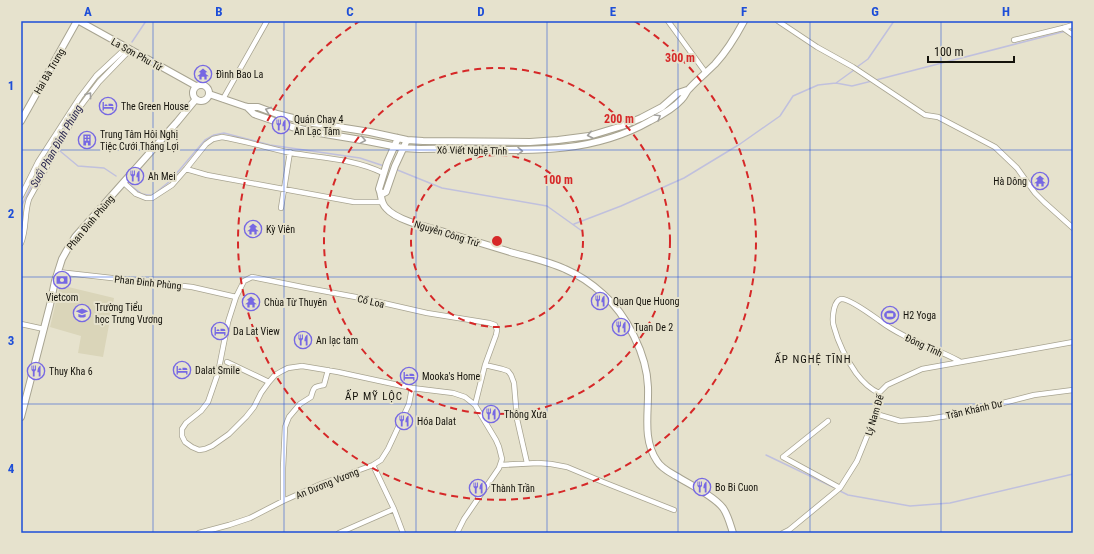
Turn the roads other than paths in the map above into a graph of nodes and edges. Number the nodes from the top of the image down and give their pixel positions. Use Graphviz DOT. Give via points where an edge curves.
graph roads {
  1 [pos="78,21"];
  2 [pos="267,21"];
  3 [pos="668,21"];
  4 [pos="744,21"];
  5 [pos="778,21"];
  6 [pos="1073,25"];
  7 [pos="1064,28"];
  8 [pos="1073,35"];
  9 [pos="1014,40"];
  10 [pos="128,49"];
  11 [pos="706,73"];
  12 [pos="196,86"];
  13 [pos="687,90"];
  14 [pos="209,94"];
  15 [pos="196,99"];
  16 [pos="223,99"];
  17 [pos="247,106"];
  18 [pos="21,121"];
  19 [pos="398,138"];
  20 [pos="407,140"];
  21 [pos="395,147"];
  22 [pos="403,148"];
  23 [pos="290,152"];
  24 [pos="186,169"];
  25 [pos="384,173"];
  26 [pos="124,183"];
  27 [pos="284,189"];
  28 [pos="382,194"];
  29 [pos="21,196"];
  30 [pos="381,202"];
  31 [pos="281,208"];
  32 [pos="1073,228"];
  33 [pos="21,243"];
  34 [pos="58,272"];
  35 [pos="236,297"];
  36 [pos="21,324"];
  37 [pos="44,329"];
  38 [pos="1073,342"];
  39 [pos="227,362"];
  40 [pos="959,362"];
  41 [pos="485,365"];
  42 [pos="328,370"];
  43 [pos="269,382"];
  44 [pos="412,388"];
  45 [pos="1073,390"];
  46 [pos="879,393"];
  47 [pos="475,405"];
  48 [pos="876,414"];
  49 [pos="21,417"];
  50 [pos="828,421"];
  51 [pos="527,463"];
  52 [pos="373,465"];
  53 [pos="501,465"];
  54 [pos="840,488"];
  55 [pos="283,501"];
  56 [pos="394,509"];
  57 [pos="674,510"];
  58 [pos="790,531"];
  59 [pos="199,533"];
  60 [pos="339,533"];
  61 [pos="403,533"];
  62 [pos="457,533"];
  63 [pos="733,533"];
  64 [pos="783,533"];
  1 -- 10 [label="main road, La Sơn Phu Tử"];
  1 -- 18 [label="main road, Hai Bà Trưng"];
  2 -- 16 [label="street"];
  3 -- 11 [label="street"];
  4 -- 11 [label="main road, Xô Viết Nghệ Tĩnh" via="735,39"];
  5 -- 32 [label="street" via="925,115 938,117 995,147 1017,168 1035,193"];
  6 -- 7 [label="street"];
  7 -- 8 [label="street"];
  7 -- 9 [label="street"];
  10 -- 12 [label="main road, La Sơn Phu Tử"];
  10 -- 29 [label="street" via="96,76 80,97 38,162"];
  33 -- 10 [label="street, one-way" via="29,200 80,107"];
  11 -- 13 [label="main road, Xô Viết Nghệ Tĩnh"];
  12 -- 14 [label="main road" via="204,85 208,88"];
  12 -- 15 [label="main road" via="193,94"];
  13 -- 20 [label="main road, Xô Viết Nghệ Tĩnh, one-way" via="641,118 589,136 530,142"];
  22 -- 13 [label="main road, Xô Viết Nghệ Tĩnh, one-way" via="530,151 588,145 640,127 683,98"];
  14 -- 15 [label="main road" via="204,100"];
  14 -- 16 [label="main road, Xô Viết Nghệ Tĩnh"];
  15 -- 26 [label="main road, Phan Đình Phùng"];
  16 -- 17 [label="main road, Xô Viết Nghệ Tĩnh"];
  19 -- 17 [label="main road, Xô Viết Nghệ Tĩnh, one-way" via="313,123"];
  17 -- 21 [label="main road, Xô Viết Nghệ Tĩnh, one-way" via="254,114 292,127"];
  19 -- 20 [label="main road, Xô Viết Nghệ Tĩnh"];
  19 -- 21 [label="main road"];
  20 -- 22 [label="main road"];
  21 -- 22 [label="main road, Xô Viết Nghệ Tĩnh"];
  21 -- 25 [label="main road"];
  22 -- 28 [label="main road" via="386,192"];
  23 -- 24 [label="street" via="222,137 206,144"];
  23 -- 25 [label="street" via="350,162"];
  23 -- 27 [label="street"];
  24 -- 26 [label="street" via="172,185 152,198 136,194"];
  24 -- 27 [label="street"];
  25 -- 28 [label="main road" via="379,189"];
  26 -- 34 [label="main road, Phan Đình Phùng" via="75,238"];
  27 -- 30 [label="street" via="354,202"];
  27 -- 31 [label="street"];
  28 -- 30 [label="main road"];
  30 -- 63 [label="main road, Nguyễn Công Trứ" via="398,217 566,270 604,295 622,316 641,351 647,372 647,426 653,454 665,470 718,502 730,521"];
  34 -- 35 [label="street, Phan Đinh Phùng" via="192,287"];
  34 -- 37 [label="main road, Phan Đình Phùng"];
  35 -- 41 [label="street, Cổ Loa" via="244,281 256,277 427,313 489,323 497,330"];
  35 -- 43 [label="street, Cổ Loa" via="211,395 201,411 182,429 185,442 199,450 205,450 229,434 250,412"];
  36 -- 37 [label="street"];
  37 -- 49 [label="main road, Phan Đình Phùng"];
  38 -- 40 [label="street, Lý Nam Đế"];
  39 -- 43 [label="street"];
  40 -- 46 [label="street, Lý Nam Đế" via="922,368 887,385"];
  40 -- 46 [label="street, Đông Tĩnh" via="890,329 854,303 841,299 835,305 833,325 856,374 873,391"];
  41 -- 47 [label="street, Cổ Loa"];
  41 -- 51 [label="street" via="508,371 511,375"];
  42 -- 43 [label="street, Cổ Loa" via="302,366 288,368"];
  42 -- 44 [label="street, Cổ Loa"];
  42 -- 55 [label="street" via="324,385 312,390 312,397 300,404 289,417 285,427"];
  44 -- 47 [label="street, Cổ Loa" via="453,392"];
  44 -- 52 [label="street, An Dương Vương" via="409,404 388,449 381,460"];
  45 -- 48 [label="street, Trần Khánh Dư" via="1034,395 960,414 928,419 900,421"];
  46 -- 48 [label="street, Lý Nam Đế"];
  47 -- 53 [label="street" via="496,440 502,459"];
  48 -- 54 [label="street, Lý Nam Đế" via="858,460"];
  50 -- 54 [label="street" via="783,457"];
  51 -- 53 [label="street"];
  51 -- 57 [label="street" via="570,468"];
  52 -- 55 [label="street, An Dương Vương"];
  52 -- 56 [label="street"];
  53 -- 62 [label="street"];
  54 -- 58 [label="street, Lý Nam Đế"];
  55 -- 59 [label="street, An Dương Vương" via="250,518"];
  56 -- 60 [label="street"];
  56 -- 61 [label="street"];
  58 -- 64 [label="street, Lý Nam Đế"];
}
